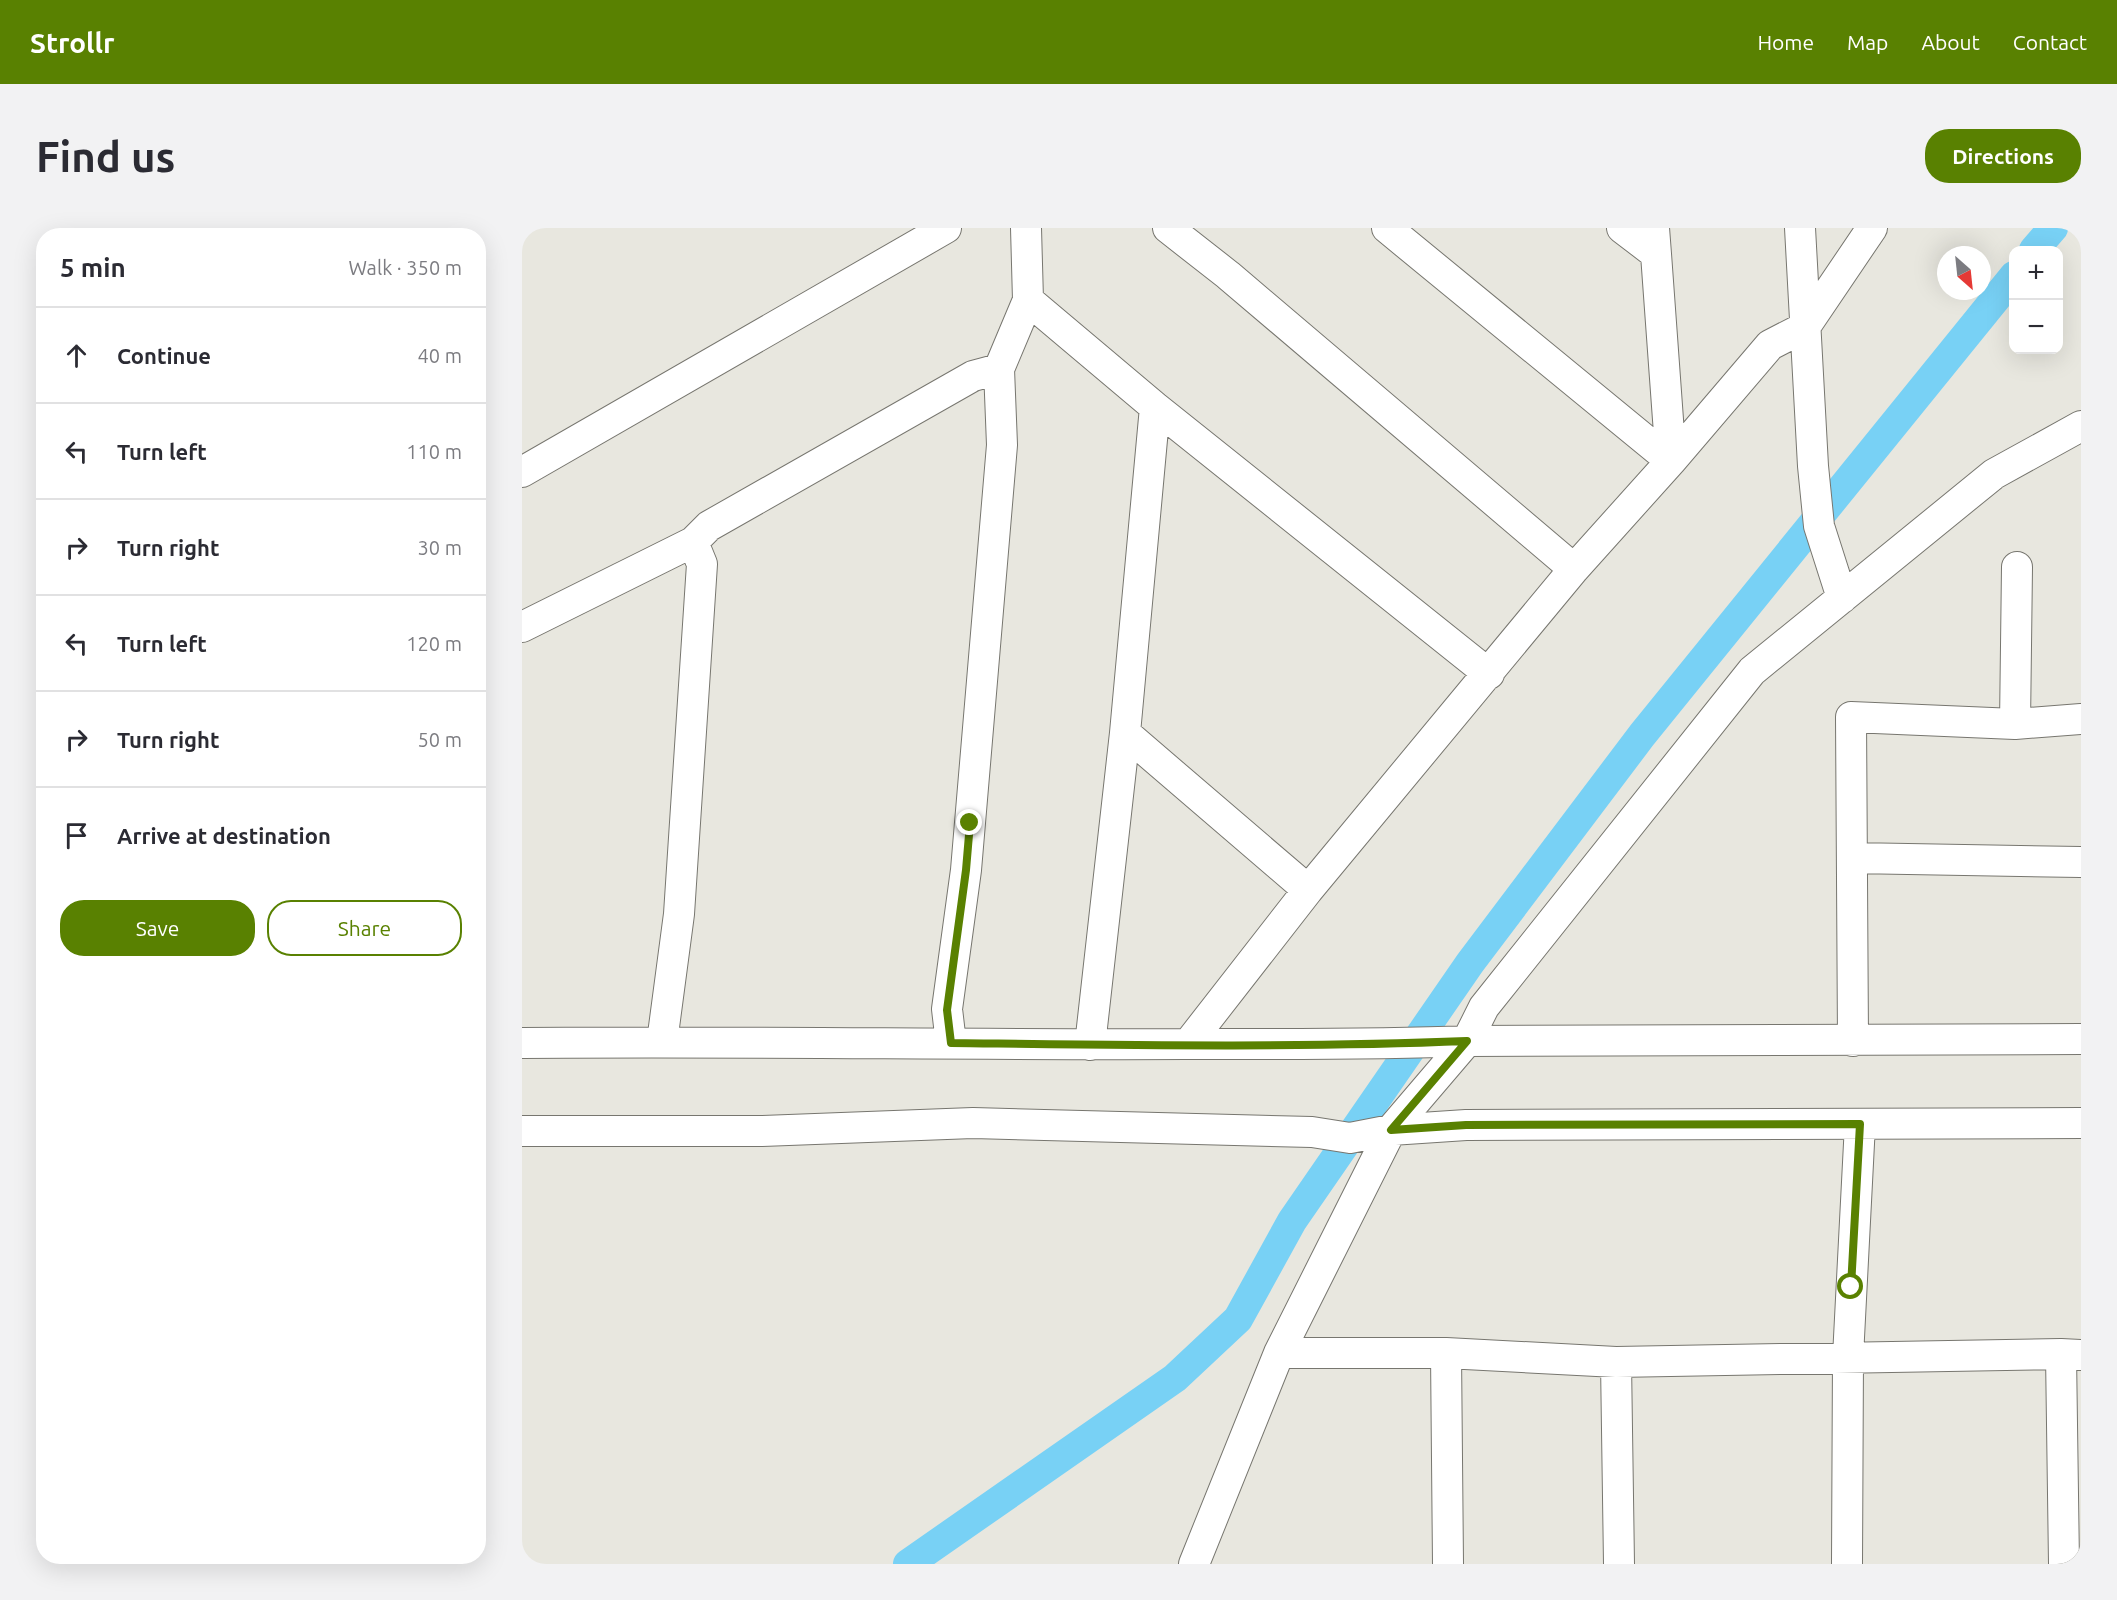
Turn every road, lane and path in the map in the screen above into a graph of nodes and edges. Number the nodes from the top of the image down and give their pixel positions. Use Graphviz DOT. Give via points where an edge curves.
graph roads {
  1 [pos="946,228"];
  2 [pos="1026,228"];
  3 [pos="1168,228"];
  4 [pos="1386,228"];
  5 [pos="1622,228"];
  6 [pos="1800,228"];
  7 [pos="1872,228"];
  8 [pos="1655,241"];
  9 [pos="1028,300"];
  10 [pos="1805,327"];
  11 [pos="999,369"];
  12 [pos="1155,407"];
  13 [pos="2081,426"];
  14 [pos="1671,461"];
  15 [pos="522,472"];
  16 [pos="693,542"];
  17 [pos="2017,567"];
  18 [pos="1574,569"];
  19 [pos="1842,598"];
  20 [pos="522,627"];
  21 [pos="1489,674"];
  22 [pos="2081,719"];
  23 [pos="2015,724"];
  24 [pos="1125,733"];
  25 [pos="1852,858"];
  26 [pos="2081,862"];
  27 [pos="1308,890"];
  28 [pos="2081,1039"];
  29 [pos="1467,1041"];
  30 [pos="1853,1041"];
  31 [pos="662,1042"];
  32 [pos="951,1043"];
  33 [pos="522,1044"];
  34 [pos="1188,1044"];
  35 [pos="1090,1045"];
  36 [pos="2081,1123"];
  37 [pos="1860,1124"];
  38 [pos="1391,1130"];
  39 [pos="522,1131"];
  40 [pos="1279,1353"];
  41 [pos="1446,1353"];
  42 [pos="2071,1355"];
  43 [pos="1848,1357"];
  44 [pos="1616,1362"];
  45 [pos="1194,1564"];
  46 [pos="1448,1564"];
  47 [pos="1618,1564"];
  48 [pos="1847,1564"];
  49 [pos="2064,1564"];
  1 -- 15 [label="street"];
  2 -- 9 [label="street"];
  3 -- 18 [label="street"];
  4 -- 14 [label="street"];
  5 -- 8 [label="street"];
  6 -- 10 [label="street"];
  7 -- 10 [label="street"];
  8 -- 14 [label="street"];
  9 -- 11 [label="street"];
  9 -- 12 [label="street"];
  10 -- 14 [label="street" via="1770,345"];
  10 -- 19 [label="street" via="1819,526"];
  11 -- 16 [label="street" via="972,376 709,526"];
  11 -- 32 [label="street" via="1002,445 966,870 947,1010"];
  12 -- 21 [label="street"];
  12 -- 24 [label="street"];
  13 -- 19 [label="street" via="1994,474"];
  14 -- 18 [label="street"];
  16 -- 20 [label="street"];
  16 -- 31 [label="street" via="702,564 678,914"];
  17 -- 23 [label="street"];
  18 -- 21 [label="street"];
  19 -- 29 [label="street" via="1752,671 1484,1007"];
  21 -- 27 [label="street"];
  22 -- 23 [label="street"];
  23 -- 25 [label="street" via="1851,717"];
  24 -- 27 [label="street"];
  24 -- 35 [label="street"];
  25 -- 26 [label="street"];
  25 -- 30 [label="street"];
  27 -- 34 [label="street"];
  28 -- 30 [label="street"];
  29 -- 30 [label="street"];
  29 -- 34 [label="street"];
  29 -- 38 [label="street"];
  31 -- 32 [label="street"];
  31 -- 33 [label="street"];
  32 -- 35 [label="street"];
  34 -- 35 [label="street"];
  36 -- 37 [label="street"];
  37 -- 38 [label="street" via="1466,1125"];
  37 -- 43 [label="street"];
  38 -- 39 [label="street" via="1350,1138 1312,1132 973,1123 762,1131"];
  38 -- 40 [label="street"];
  40 -- 41 [label="street"];
  40 -- 45 [label="street"];
  41 -- 44 [label="street"];
  41 -- 46 [label="street"];
  42 -- 43 [label="street"];
  42 -- 49 [label="street"];
  43 -- 44 [label="street"];
  43 -- 48 [label="street"];
  44 -- 47 [label="street"];
}
